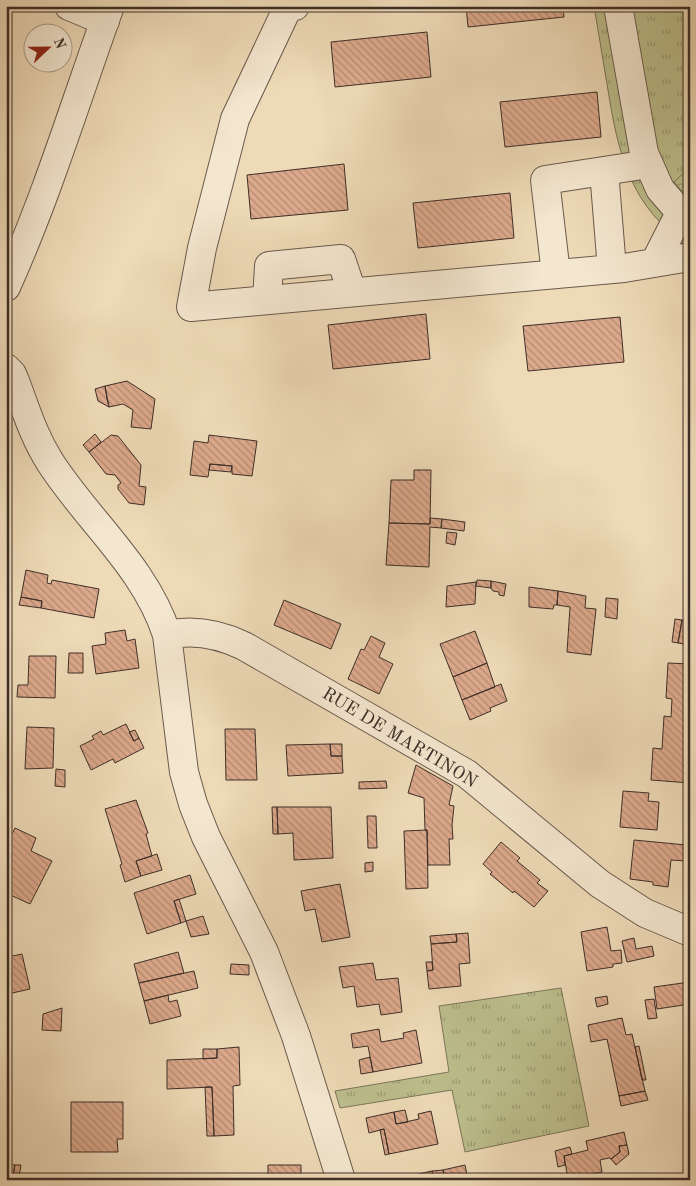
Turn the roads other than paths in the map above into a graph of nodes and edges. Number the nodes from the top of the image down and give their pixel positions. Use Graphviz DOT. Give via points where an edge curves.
graph roads {
  1 [pos="69,6"];
  2 [pos="295,6"];
  3 [pos="618,6"];
  4 [pos="107,13"];
  5 [pos="649,164"];
  6 [pos="604,171"];
  7 [pos="685,218"];
  8 [pos="690,256"];
  9 [pos="655,262"];
  10 [pos="612,269"];
  11 [pos="556,274"];
  12 [pos="6,287"];
  13 [pos="6,368"];
  14 [pos="167,635"];
  15 [pos="690,932"];
  16 [pos="341,1180"];
  1 -- 4 [label="street"];
  2 -- 11 [label="street" via="288,7 235,119 202,248 191,306"];
  3 -- 5 [label="street" via="644,153"];
  4 -- 12 [label="street" via="63,143"];
  5 -- 6 [label="street"];
  5 -- 7 [label="street" via="660,189"];
  6 -- 10 [label="street"];
  6 -- 11 [label="street" via="545,180"];
  7 -- 9 [label="street"];
  8 -- 9 [label="street"];
  9 -- 10 [label="street"];
  10 -- 11 [label="street"];
  13 -- 14 [label="street" via="16,381 34,435 50,463 148,592"];
  14 -- 15 [label="street, RUE DE MARTINON" via="184,632 213,634 230,639 270,661 467,774 607,889 645,912"];
  14 -- 16 [label="street" via="184,772 193,804 206,837 264,952 296,1036"];
}
